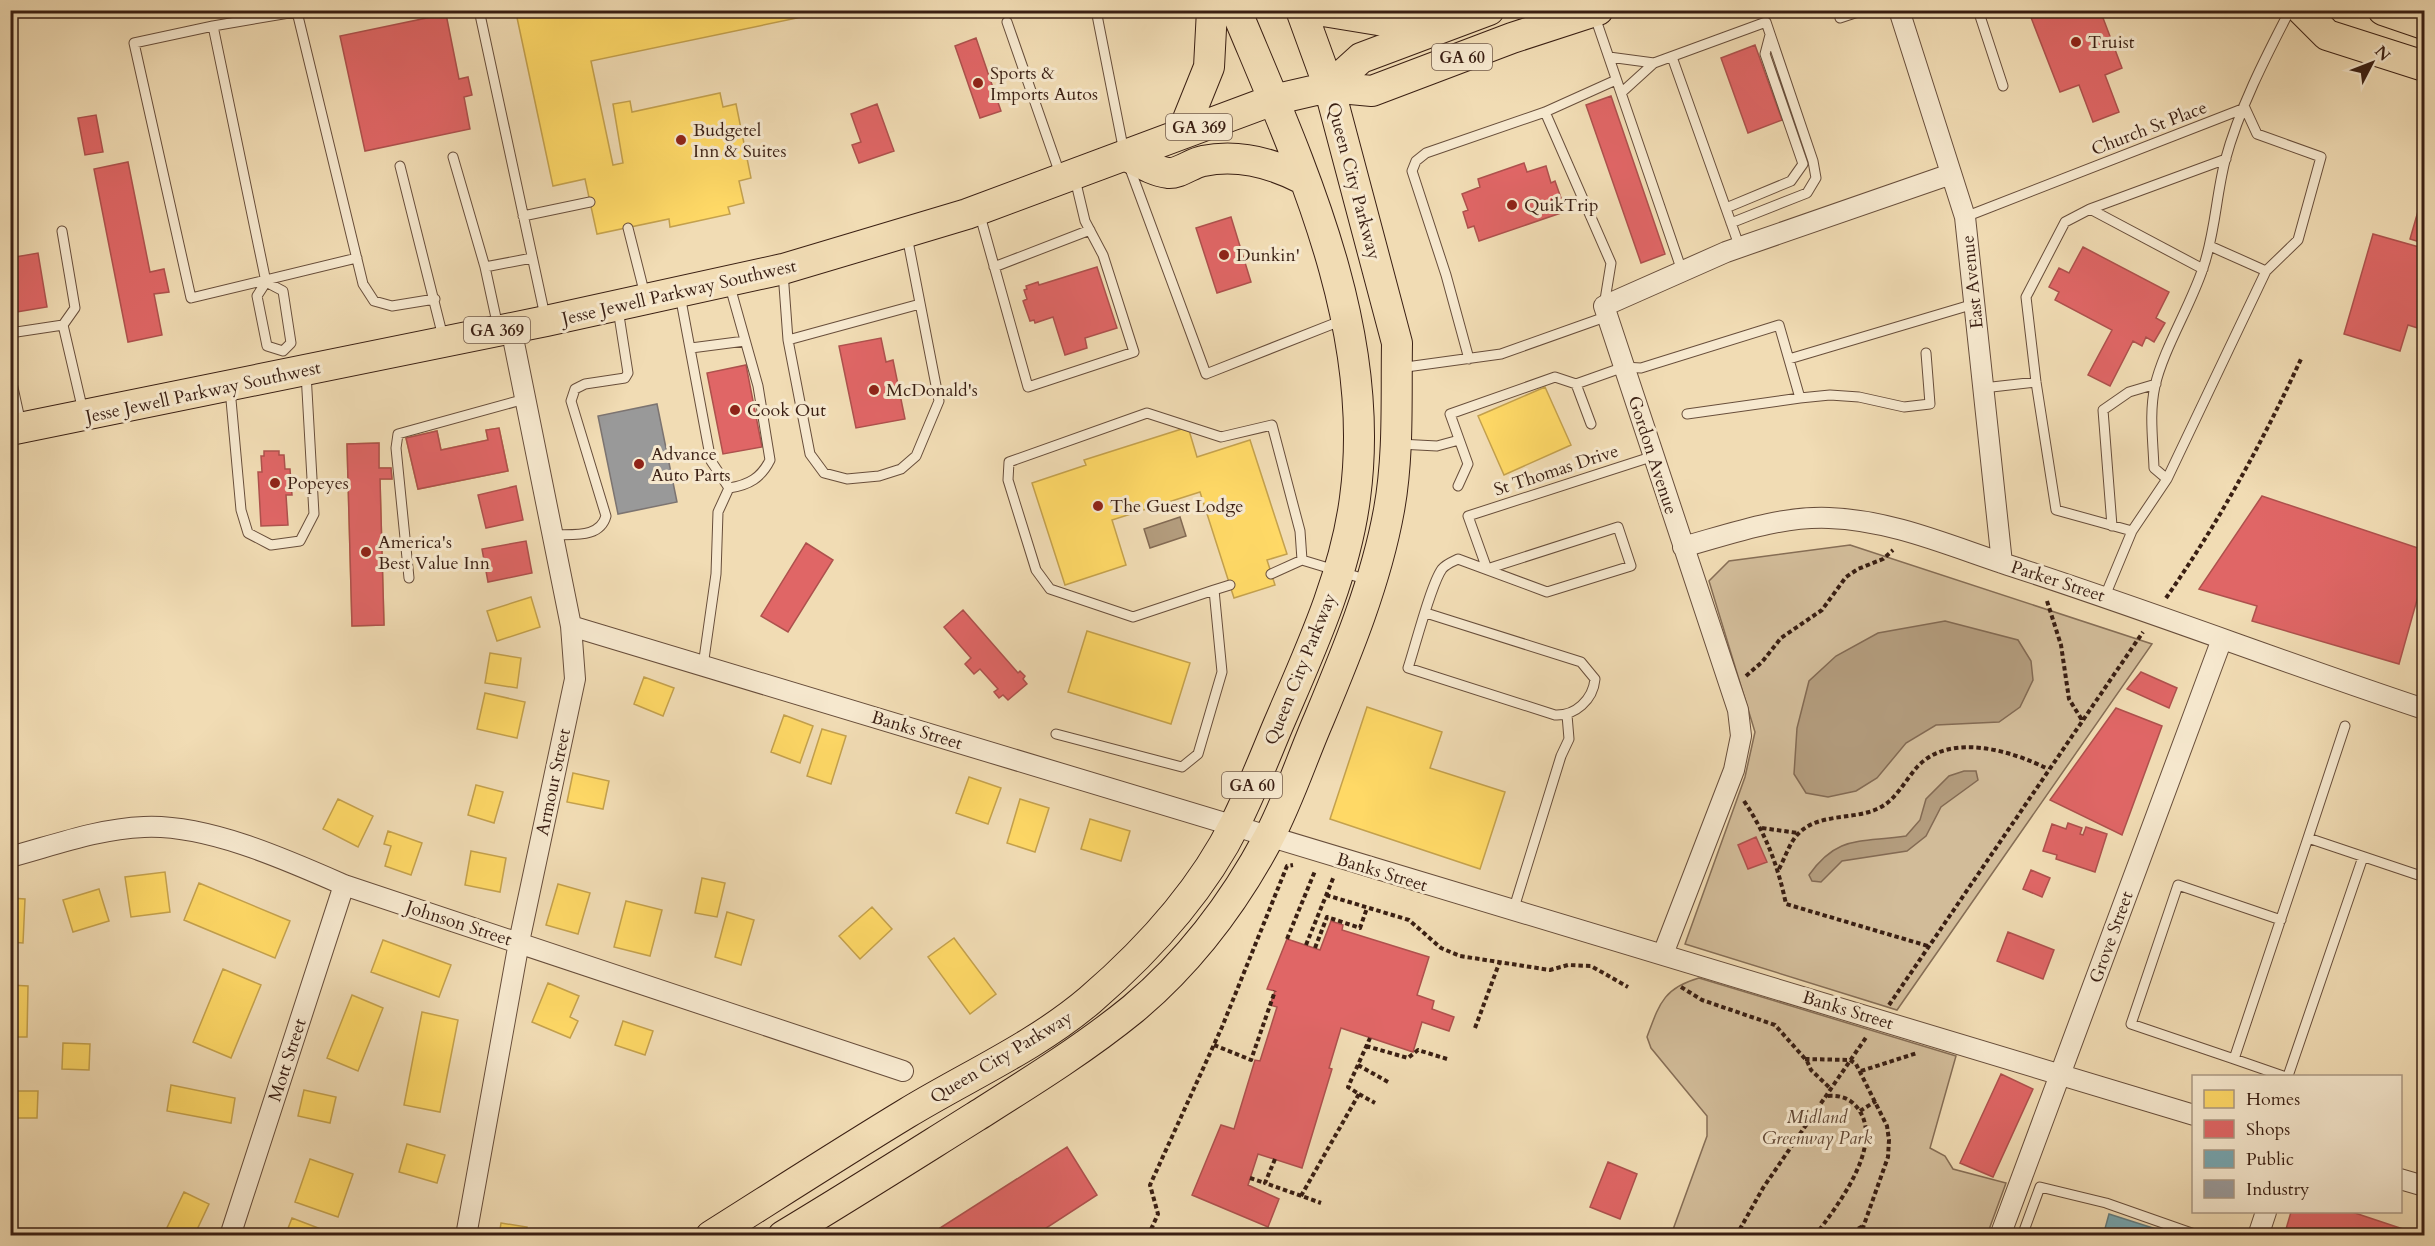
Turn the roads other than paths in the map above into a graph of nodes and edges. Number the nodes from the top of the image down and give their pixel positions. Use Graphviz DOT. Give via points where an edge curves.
graph roads {
  1 [pos="479,10"];
  2 [pos="1096,10"];
  3 [pos="1212,10"];
  4 [pos="1236,10"];
  5 [pos="1301,10"];
  6 [pos="1317,10"];
  7 [pos="1864,10"];
  8 [pos="1899,10"];
  9 [pos="1978,10"];
  10 [pos="2290,10"];
  11 [pos="2302,10"];
  12 [pos="2383,10"];
  13 [pos="302,11"];
  14 [pos="1596,11"];
  15 [pos="1482,12"];
  16 [pos="1840,18"];
  17 [pos="1007,22"];
  18 [pos="2424,24"];
  19 [pos="213,26"];
  20 [pos="1770,35"];
  21 [pos="1609,57"];
  22 [pos="1672,57"];
  23 [pos="1654,63"];
  24 [pos="2424,66"];
  25 [pos="1616,80"];
  26 [pos="2003,86"];
  27 [pos="1329,87"];
  28 [pos="1622,93"];
  29 [pos="1273,100"];
  30 [pos="2245,108"];
  31 [pos="1545,112"];
  32 [pos="1182,134"];
  33 [pos="1125,155"];
  34 [pos="453,157"];
  35 [pos="2226,159"];
  36 [pos="400,166"];
  37 [pos="1951,174"];
  38 [pos="1068,176"];
  39 [pos="1303,179"];
  40 [pos="590,202"];
  41 [pos="1726,208"];
  42 [pos="2090,209"];
  43 [pos="978,210"];
  44 [pos="523,216"];
  45 [pos="1965,217"];
  46 [pos="1731,223"];
  47 [pos="628,228"];
  48 [pos="1090,230"];
  49 [pos="62,231"];
  50 [pos="906,234"];
  51 [pos="2210,246"];
  52 [pos="1740,248"];
  53 [pos="357,258"];
  54 [pos="532,258"];
  55 [pos="485,267"];
  56 [pos="994,267"];
  57 [pos="783,269"];
  58 [pos="2203,269"];
  59 [pos="2266,271"];
  60 [pos="1682,272"];
  61 [pos="266,282"];
  62 [pos="728,282"];
  63 [pos="680,293"];
  64 [pos="435,299"];
  65 [pos="647,300"];
  66 [pos="920,304"];
  67 [pos="1974,304"];
  68 [pos="618,306"];
  69 [pos="1606,311"];
  70 [pos="1348,318"];
  71 [pos="546,321"];
  72 [pos="63,325"];
  73 [pos="505,329"];
  74 [pos="10,333"];
  75 [pos="788,339"];
  76 [pos="745,341"];
  77 [pos="444,342"];
  78 [pos="691,348"];
  79 [pos="1926,353"];
  80 [pos="1469,359"];
  81 [pos="1789,359"];
  82 [pos="289,365"];
  83 [pos="1397,368"];
  84 [pos="1624,368"];
  85 [pos="10,374"];
  86 [pos="2036,382"];
  87 [pos="1576,384"];
  88 [pos="2156,384"];
  89 [pos="230,387"];
  90 [pos="1983,388"];
  91 [pos="1800,398"];
  92 [pos="525,399"];
  93 [pos="1687,414"];
  94 [pos="84,417"];
  95 [pos="1591,424"];
  96 [pos="16,430"];
  97 [pos="1459,440"];
  98 [pos="1395,444"];
  99 [pos="1654,456"];
  100 [pos="2167,479"];
  101 [pos="1458,486"];
  102 [pos="729,488"];
  103 [pos="2112,526"];
  104 [pos="2132,531"];
  105 [pos="554,535"];
  106 [pos="1683,547"];
  107 [pos="1302,560"];
  108 [pos="2002,563"];
  109 [pos="1487,569"];
  110 [pos="1339,572"];
  111 [pos="1272,574"];
  112 [pos="409,578"];
  113 [pos="1371,581"];
  114 [pos="1230,585"];
  115 [pos="1214,590"];
  116 [pos="2105,596"];
  117 [pos="1426,613"];
  118 [pos="571,626"];
  119 [pos="2222,639"];
  120 [pos="704,666"];
  121 [pos="2423,705"];
  122 [pos="1567,716"];
  123 [pos="2344,726"];
  124 [pos="1056,734"];
  125 [pos="1235,826"];
  126 [pos="1269,836"];
  127 [pos="2308,838"];
  128 [pos="10,857"];
  129 [pos="2363,857"];
  130 [pos="2424,877"];
  131 [pos="344,885"];
  132 [pos="1512,911"];
  133 [pos="2281,920"];
  134 [pos="519,942"];
  135 [pos="1663,954"];
  136 [pos="2234,1059"];
  137 [pos="903,1071"];
  138 [pos="2061,1073"];
  139 [pos="2278,1075"];
  140 [pos="2289,1075"];
  141 [pos="2192,1115"];
  142 [pos="2402,1180"];
  143 [pos="2424,1186"];
  144 [pos="2266,1213"];
  145 [pos="230,1236"];
  146 [pos="465,1236"];
  147 [pos="711,1236"];
  148 [pos="783,1236"];
  149 [pos="2000,1236"];
  150 [pos="2022,1236"];
  151 [pos="2200,1236"];
  152 [pos="2258,1236"];
  1 -- 44 [label="lane"];
  2 -- 33 [label="lane"];
  3 -- 32 [label="main road" via="1209,66"];
  4 -- 29 [label="main road, Queen City Parkway"];
  5 -- 27 [label="main road, Queen City Parkway"];
  6 -- 15 [label="main road" via="1378,20"];
  7 -- 16 [label="lane"];
  8 -- 37 [label="street, East Avenue"];
  9 -- 26 [label="lane"];
  10 -- 30 [label="lane"];
  11 -- 24 [label="main road" via="2328,35"];
  12 -- 18 [label="main road"];
  13 -- 19 [label="lane"];
  13 -- 53 [label="lane"];
  14 -- 21 [label="lane"];
  14 -- 27 [label="main road, Jesse Jewell Parkway Southwest / GA 60" via="1372,91"];
  15 -- 27 [label="main road, Jesse Jewell Parkway Southwest / GA 60" via="1361,58"];
  17 -- 38 [label="lane"];
  19 -- 61 [label="lane"];
  19 -- 61 [label="lane" via="134,43 191,298"];
  20 -- 22 [label="lane" via="1766,22"];
  20 -- 41 [label="lane" via="1765,54 1803,164 1791,181"];
  20 -- 46 [label="lane" via="1814,160 1815,178 1807,193"];
  21 -- 23 [label="lane"];
  21 -- 25 [label="lane"];
  22 -- 23 [label="lane"];
  22 -- 41 [label="lane"];
  23 -- 28 [label="lane"];
  25 -- 28 [label="lane"];
  25 -- 31 [label="lane"];
  27 -- 29 [label="main road, Jesse Jewell Parkway Southwest / GA 369"];
  27 -- 83 [label="main road, Queen City Parkway / GA 60" via="1397,343"];
  28 -- 60 [label="lane"];
  29 -- 32 [label="main road, Jesse Jewell Parkway Southwest / GA 369"];
  29 -- 39 [label="main road, Queen City Parkway / GA 60"];
  30 -- 35 [label="lane"];
  30 -- 45 [label="lane, Church St Place"];
  30 -- 59 [label="lane" via="2257,134 2321,157 2298,240"];
  31 -- 69 [label="lane" via="1611,263"];
  31 -- 80 [label="lane" via="1426,153 1412,171"];
  32 -- 33 [label="main road, Jesse Jewell Parkway Southwest / GA 369"];
  33 -- 38 [label="main road, Jesse Jewell Parkway Southwest / GA 369"];
  33 -- 39 [label="main road" via="1171,174 1202,161 1233,158 1260,162"];
  33 -- 70 [label="lane" via="1206,374"];
  34 -- 55 [label="lane"];
  35 -- 42 [label="lane"];
  35 -- 51 [label="lane" via="2214,207"];
  36 -- 64 [label="lane"];
  37 -- 45 [label="street, East Avenue"];
  37 -- 52 [label="street"];
  38 -- 43 [label="main road, Jesse Jewell Parkway Southwest / GA 369"];
  38 -- 48 [label="lane"];
  39 -- 70 [label="main road, Queen City Parkway / GA 60"];
  40 -- 44 [label="lane"];
  41 -- 46 [label="lane"];
  42 -- 58 [label="lane"];
  42 -- 86 [label="lane" via="2065,222 2026,297"];
  43 -- 50 [label="main road, Jesse Jewell Parkway Southwest / GA 369"];
  43 -- 56 [label="lane"];
  44 -- 54 [label="lane"];
  45 -- 67 [label="street, East Avenue"];
  46 -- 52 [label="lane"];
  47 -- 65 [label="lane"];
  48 -- 56 [label="lane"];
  48 -- 56 [label="lane" via="1103,255 1134,352 1028,387"];
  49 -- 72 [label="lane" via="75,308"];
  50 -- 57 [label="main road, Jesse Jewell Parkway Southwest / GA 369"];
  50 -- 66 [label="lane"];
  51 -- 58 [label="lane"];
  51 -- 59 [label="lane"];
  52 -- 60 [label="street"];
  53 -- 61 [label="lane"];
  53 -- 64 [label="lane" via="363,284 374,301 392,306"];
  54 -- 55 [label="lane"];
  54 -- 71 [label="lane"];
  55 -- 73 [label="lane"];
  57 -- 62 [label="main road, Jesse Jewell Parkway Southwest / GA 369"];
  57 -- 75 [label="lane"];
  58 -- 88 [label="lane"];
  59 -- 100 [label="lane"];
  60 -- 69 [label="street"];
  61 -- 82 [label="lane" via="283,291 291,343"];
  61 -- 82 [label="lane" via="257,296 267,346"];
  62 -- 63 [label="main road, Jesse Jewell Parkway Southwest / GA 369"];
  62 -- 76 [label="lane"];
  63 -- 65 [label="main road, Jesse Jewell Parkway Southwest / GA 369"];
  63 -- 78 [label="lane"];
  64 -- 77 [label="lane"];
  65 -- 68 [label="main road, Jesse Jewell Parkway Southwest / GA 369"];
  66 -- 75 [label="lane"];
  66 -- 75 [label="lane" via="939,401 916,456 901,469 879,476 847,479 824,473 810,454"];
  67 -- 81 [label="lane"];
  67 -- 90 [label="street, East Avenue"];
  68 -- 71 [label="main road, Jesse Jewell Parkway Southwest / GA 369"];
  68 -- 105 [label="lane" via="626,378 585,384 575,389 571,401 606,516 604,526 595,532"];
  69 -- 80 [label="lane" via="1501,354"];
  69 -- 84 [label="street, Gordon Avenue"];
  70 -- 110 [label="main road, Queen City Parkway / GA 60" via="1360,435 1355,499"];
  71 -- 73 [label="main road, Jesse Jewell Parkway Southwest / GA 369"];
  72 -- 74 [label="lane"];
  72 -- 94 [label="lane"];
  73 -- 77 [label="main road, Jesse Jewell Parkway Southwest / GA 369"];
  73 -- 92 [label="street, Armour Street"];
  76 -- 78 [label="lane"];
  76 -- 102 [label="lane" via="758,386 770,460 764,471 747,485"];
  77 -- 82 [label="main road, Jesse Jewell Parkway Southwest / GA 369"];
  78 -- 102 [label="lane" via="711,461"];
  79 -- 91 [label="lane" via="1930,404 1904,407 1830,395"];
  80 -- 83 [label="lane"];
  81 -- 84 [label="lane" via="1779,325 1641,368"];
  81 -- 91 [label="lane"];
  82 -- 89 [label="main road, Jesse Jewell Parkway Southwest / GA 369"];
  82 -- 89 [label="lane" via="314,514 300,542 271,545 248,532 241,510"];
  83 -- 98 [label="main road, Queen City Parkway / GA 60"];
  84 -- 87 [label="lane"];
  84 -- 99 [label="street, Gordon Avenue"];
  85 -- 96 [label="lane"];
  86 -- 90 [label="lane"];
  86 -- 103 [label="lane" via="2056,510"];
  87 -- 95 [label="lane"];
  87 -- 97 [label="lane" via="1555,377 1450,414"];
  88 -- 100 [label="lane" via="2151,414 2154,468"];
  88 -- 103 [label="lane" via="2129,392 2103,410"];
  89 -- 94 [label="main road, Jesse Jewell Parkway Southwest / GA 369"];
  90 -- 108 [label="street, East Avenue"];
  91 -- 93 [label="lane"];
  92 -- 105 [label="street, Armour Street"];
  92 -- 112 [label="lane" via="398,434 396,448"];
  94 -- 96 [label="main road, Jesse Jewell Parkway Southwest / GA 369"];
  97 -- 98 [label="lane" via="1437,446"];
  97 -- 101 [label="lane" via="1468,464"];
  98 -- 113 [label="main road, Queen City Parkway / GA 60" via="1389,510"];
  99 -- 106 [label="street, Gordon Avenue"];
  99 -- 109 [label="lane, St Thomas Drive" via="1468,516"];
  100 -- 104 [label="lane"];
  102 -- 120 [label="lane" via="718,512 716,574"];
  103 -- 104 [label="lane"];
  104 -- 116 [label="lane"];
  105 -- 118 [label="street, Armour Street"];
  106 -- 108 [label="street, Parker Street" via="1766,524 1828,518 1890,527"];
  106 -- 135 [label="street, Gordon Avenue" via="1738,710 1741,736 1726,797"];
  107 -- 110 [label="lane"];
  107 -- 111 [label="lane"];
  107 -- 115 [label="lane" via="1300,531 1272,424 1221,437 1147,413 1009,462 1008,480 1036,570 1050,589 1133,617"];
  108 -- 116 [label="street, Parker Street"];
  109 -- 109 [label="lane" via="1618,527 1631,566 1547,592"];
  109 -- 117 [label="lane" via="1458,559 1447,564 1441,570"];
  110 -- 113 [label="lane"];
  110 -- 125 [label="main road, Queen City Parkway / GA 60"];
  113 -- 126 [label="main road, Queen City Parkway / GA 60" via="1333,686"];
  114 -- 115 [label="lane"];
  115 -- 124 [label="lane" via="1222,672 1198,754 1182,767"];
  116 -- 119 [label="street, Parker Street"];
  117 -- 122 [label="lane" via="1408,668"];
  117 -- 122 [label="lane" via="1581,662 1595,679 1594,688 1579,708"];
  118 -- 120 [label="street, Banks Street"];
  118 -- 134 [label="street, Armour Street" via="575,679"];
  119 -- 121 [label="street, Parker Street"];
  119 -- 138 [label="street, Grove Street"];
  120 -- 125 [label="street, Banks Street"];
  122 -- 132 [label="lane" via="1569,739"];
  123 -- 127 [label="lane"];
  125 -- 126 [label="street, Banks Street"];
  125 -- 147 [label="main road, Queen City Parkway / GA 60" via="1172,919 1132,963 1087,1002 988,1068"];
  126 -- 132 [label="street, Banks Street"];
  126 -- 148 [label="main road, Queen City Parkway / GA 60" via="1231,902 1167,977 1134,1008 1018,1090"];
  127 -- 129 [label="lane"];
  127 -- 133 [label="lane"];
  128 -- 131 [label="street, Johnson Street" via="93,834 144,827 176,828 206,833 274,856"];
  129 -- 130 [label="lane"];
  129 -- 140 [label="lane"];
  131 -- 134 [label="street, Johnson Street"];
  131 -- 145 [label="street, Mott Street"];
  132 -- 135 [label="street, Banks Street"];
  133 -- 136 [label="lane"];
  133 -- 136 [label="lane" via="2178,885 2131,1024"];
  134 -- 137 [label="street, Johnson Street"];
  134 -- 146 [label="street, Armour Street"];
  135 -- 138 [label="street, Banks Street"];
  136 -- 139 [label="lane"];
  138 -- 141 [label="street, Banks Street"];
  138 -- 149 [label="street, Grove Street"];
  142 -- 143 [label="street"];
  144 -- 152 [label="street"];
  150 -- 151 [label="lane" via="2040,1187 2106,1203"];
}
